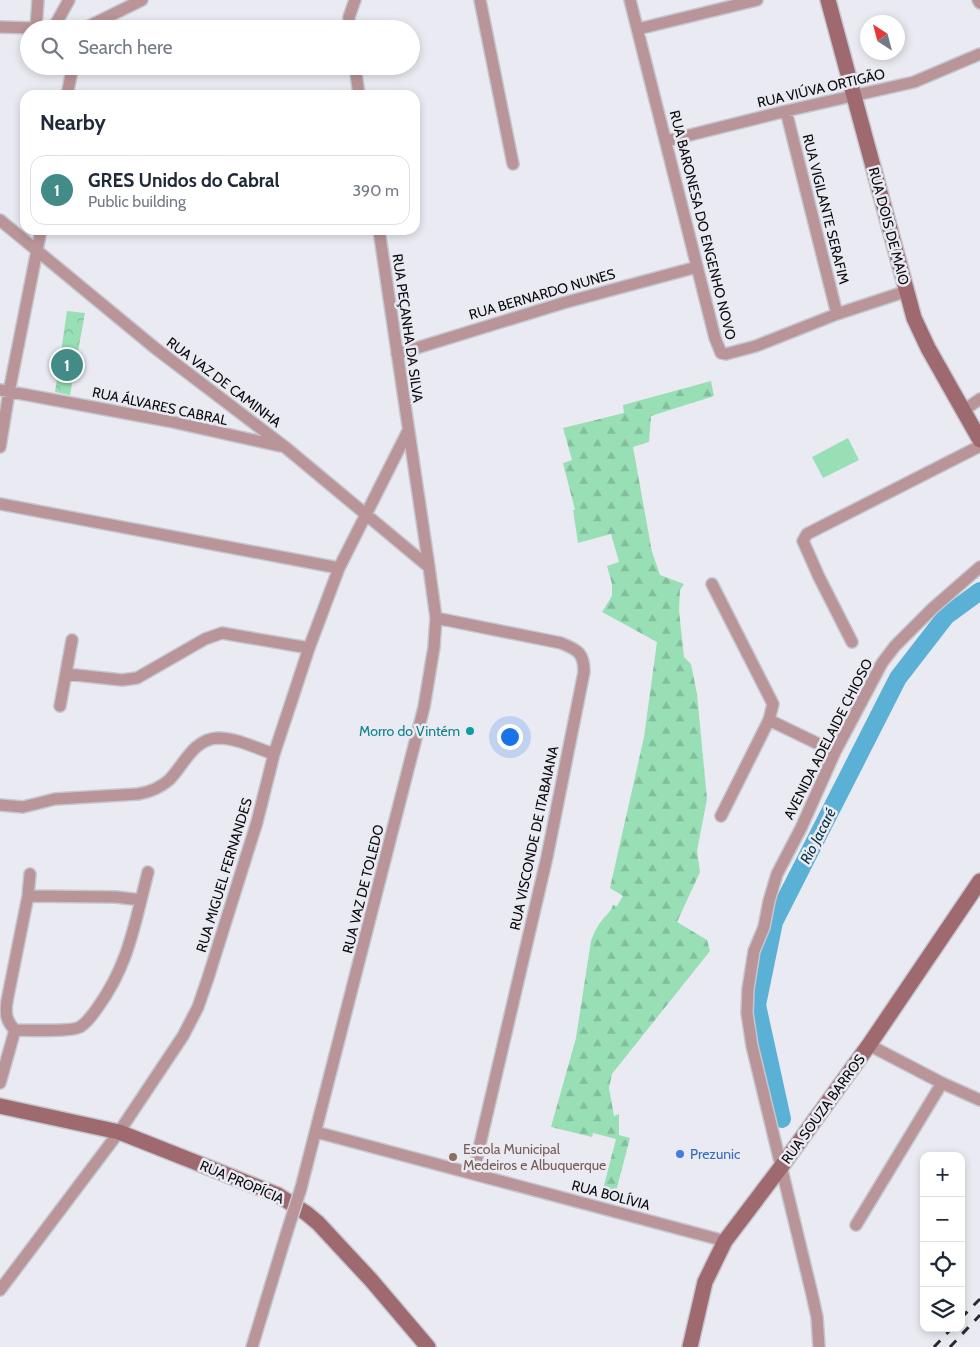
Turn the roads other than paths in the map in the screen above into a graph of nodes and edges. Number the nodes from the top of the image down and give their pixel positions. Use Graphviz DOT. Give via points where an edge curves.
graph roads {
  1 [pos="38,0"];
  2 [pos="69,0"];
  3 [pos="142,0"];
  4 [pos="355,0"];
  5 [pos="480,0"];
  6 [pos="630,0"];
  7 [pos="756,0"];
  8 [pos="828,0"];
  9 [pos="37,20"];
  10 [pos="58,20"];
  11 [pos="101,20"];
  12 [pos="349,20"];
  13 [pos="0,28"];
  14 [pos="20,28"];
  15 [pos="638,29"];
  16 [pos="980,54"];
  17 [pos="71,75"];
  18 [pos="356,75"];
  19 [pos="69,90"];
  20 [pos="358,90"];
  21 [pos="854,95"];
  22 [pos="786,110"];
  23 [pos="666,141"];
  24 [pos="513,164"];
  25 [pos="0,220"];
  26 [pos="40,235"];
  27 [pos="380,235"];
  28 [pos="37,250"];
  29 [pos="697,267"];
  30 [pos="907,291"];
  31 [pos="836,314"];
  32 [pos="397,354"];
  33 [pos="4,391"];
  34 [pos="980,400"];
  35 [pos="964,410"];
  36 [pos="408,431"];
  37 [pos="980,440"];
  38 [pos="980,446"];
  39 [pos="0,447"];
  40 [pos="285,447"];
  41 [pos="0,504"];
  42 [pos="366,515"];
  43 [pos="429,567"];
  44 [pos="980,567"];
  45 [pos="339,568"];
  46 [pos="712,584"];
  47 [pos="436,618"];
  48 [pos="72,640"];
  49 [pos="852,642"];
  50 [pos="308,648"];
  51 [pos="66,674"];
  52 [pos="60,706"];
  53 [pos="769,720"];
  54 [pos="835,752"];
  55 [pos="274,754"];
  56 [pos="0,805"];
  57 [pos="721,816"];
  58 [pos="148,872"];
  59 [pos="30,874"];
  60 [pos="980,880"];
  61 [pos="28,896"];
  62 [pos="976,896"];
  63 [pos="141,900"];
  64 [pos="15,1030"];
  65 [pos="868,1045"];
  66 [pos="0,1083"];
  67 [pos="942,1083"];
  68 [pos="980,1100"];
  69 [pos="0,1106"];
  70 [pos="119,1132"];
  71 [pos="316,1132"];
  72 [pos="781,1167"];
  73 [pos="473,1174"];
  74 [pos="856,1225"];
  75 [pos="725,1241"];
  76 [pos="0,1290"];
  77 [pos="252,1347"];
  78 [pos="428,1347"];
  79 [pos="690,1347"];
  80 [pos="819,1347"];
  1 -- 9 [label="street"];
  2 -- 10 [label="street"];
  3 -- 11 [label="street"];
  4 -- 12 [label="street"];
  5 -- 24 [label="street"];
  6 -- 15 [label="street, RUA BARONESA DO ENGENHO NOVO"];
  7 -- 15 [label="street"];
  8 -- 21 [label="street, RUA DOIS DE MAIO"];
  13 -- 14 [label="street"];
  15 -- 23 [label="street, RUA BARONESA DO ENGENHO NOVO"];
  16 -- 21 [label="street, RUA VIÚVA ORTIGÃO" via="914,82"];
  17 -- 19 [label="street"];
  18 -- 20 [label="street"];
  21 -- 22 [label="street, RUA VIÚVA ORTIGÃO"];
  21 -- 30 [label="street, RUA DOIS DE MAIO"];
  22 -- 23 [label="street, RUA VIÚVA ORTIGÃO"];
  22 -- 31 [label="street, RUA VIGILANTE SERAFIM"];
  23 -- 29 [label="street, RUA BARONESA DO ENGENHO NOVO"];
  25 -- 28 [label="street, RUA VAZ DE CAMINHA"];
  26 -- 28 [label="street"];
  27 -- 32 [label="street, RUA PEÇANHA DA SILVA"];
  28 -- 33 [label="street"];
  28 -- 40 [label="street, RUA VAZ DE CAMINHA" via="155,348"];
  29 -- 31 [label="street, RUA BARONESA DO ENGENHO NOVO" via="721,353 756,346"];
  29 -- 32 [label="street, RUA BERNARDO NUNES" via="563,303"];
  30 -- 31 [label="street, RUA BARONESA DO ENGENHO NOVO"];
  30 -- 35 [label="street, RUA DOIS DE MAIO" via="921,334"];
  32 -- 36 [label="street, RUA PEÇANHA DA SILVA"];
  33 -- 39 [label="street"];
  33 -- 40 [label="street, RUA ÁLVARES CABRAL"];
  34 -- 35 [label="street"];
  35 -- 37 [label="street, RUA DOIS DE MAIO"];
  36 -- 42 [label="street, RUA MIGUEL FERNANDES"];
  36 -- 43 [label="street, RUA VAZ DE TOLEDO"];
  38 -- 49 [label="street" via="807,534 803,541"];
  40 -- 42 [label="street, RUA VAZ DE CAMINHA"];
  41 -- 45 [label="street"];
  42 -- 43 [label="street, RUA VAZ DE CAMINHA"];
  42 -- 45 [label="street, RUA MIGUEL FERNANDES"];
  43 -- 47 [label="street, RUA VAZ DE TOLEDO"];
  44 -- 54 [label="street, AVENIDA ADELAIDE CHIOSO" via="895,646 870,685"];
  45 -- 50 [label="street, RUA MIGUEL FERNANDES"];
  46 -- 53 [label="street" via="772,699"];
  47 -- 71 [label="street, RUA VAZ DE TOLEDO" via="424,708"];
  47 -- 73 [label="street, RUA VISCONDE DE ITABAIANA" via="561,643 574,648 584,664 548,856"];
  48 -- 51 [label="street"];
  50 -- 51 [label="street" via="222,633 137,678 114,680"];
  50 -- 55 [label="street, RUA MIGUEL FERNANDES"];
  51 -- 52 [label="street"];
  53 -- 54 [label="street"];
  53 -- 57 [label="street"];
  54 -- 72 [label="street, AVENIDA ADELAIDE CHIOSO" via="777,874 764,927 754,950 748,990 747,1013 752,1046"];
  55 -- 56 [label="street" via="215,738 195,748 170,779 148,792 55,798 24,806"];
  55 -- 70 [label="street, RUA MIGUEL FERNANDES" via="257,822 198,1007 183,1036"];
  58 -- 63 [label="street"];
  59 -- 61 [label="street"];
  60 -- 62 [label="street, RUA SOUZA BARROS"];
  61 -- 63 [label="street"];
  61 -- 64 [label="street" via="5,1011"];
  62 -- 65 [label="street, RUA SOUZA BARROS"];
  63 -- 64 [label="street" via="122,967 110,991 86,1022 72,1030"];
  64 -- 66 [label="street"];
  65 -- 67 [label="street"];
  65 -- 72 [label="street, RUA SOUZA BARROS"];
  67 -- 68 [label="street"];
  67 -- 74 [label="street"];
  69 -- 70 [label="street, RUA PROPÍCIA"];
  70 -- 76 [label="street, RUA MIGUEL FERNANDES"];
  70 -- 78 [label="street, RUA PROPÍCIA" via="278,1195 306,1213 371,1280"];
  71 -- 73 [label="street, RUA BOLÍVIA"];
  71 -- 77 [label="street, RUA VAZ DE TOLEDO, bridge"];
  72 -- 75 [label="street, RUA SOUZA BARROS"];
  72 -- 80 [label="street, AVENIDA ADELAIDE CHIOSO" via="817,1317"];
  73 -- 75 [label="street, RUA BOLÍVIA"];
  75 -- 79 [label="street, RUA SOUZA BARROS" via="705,1282"];
}
